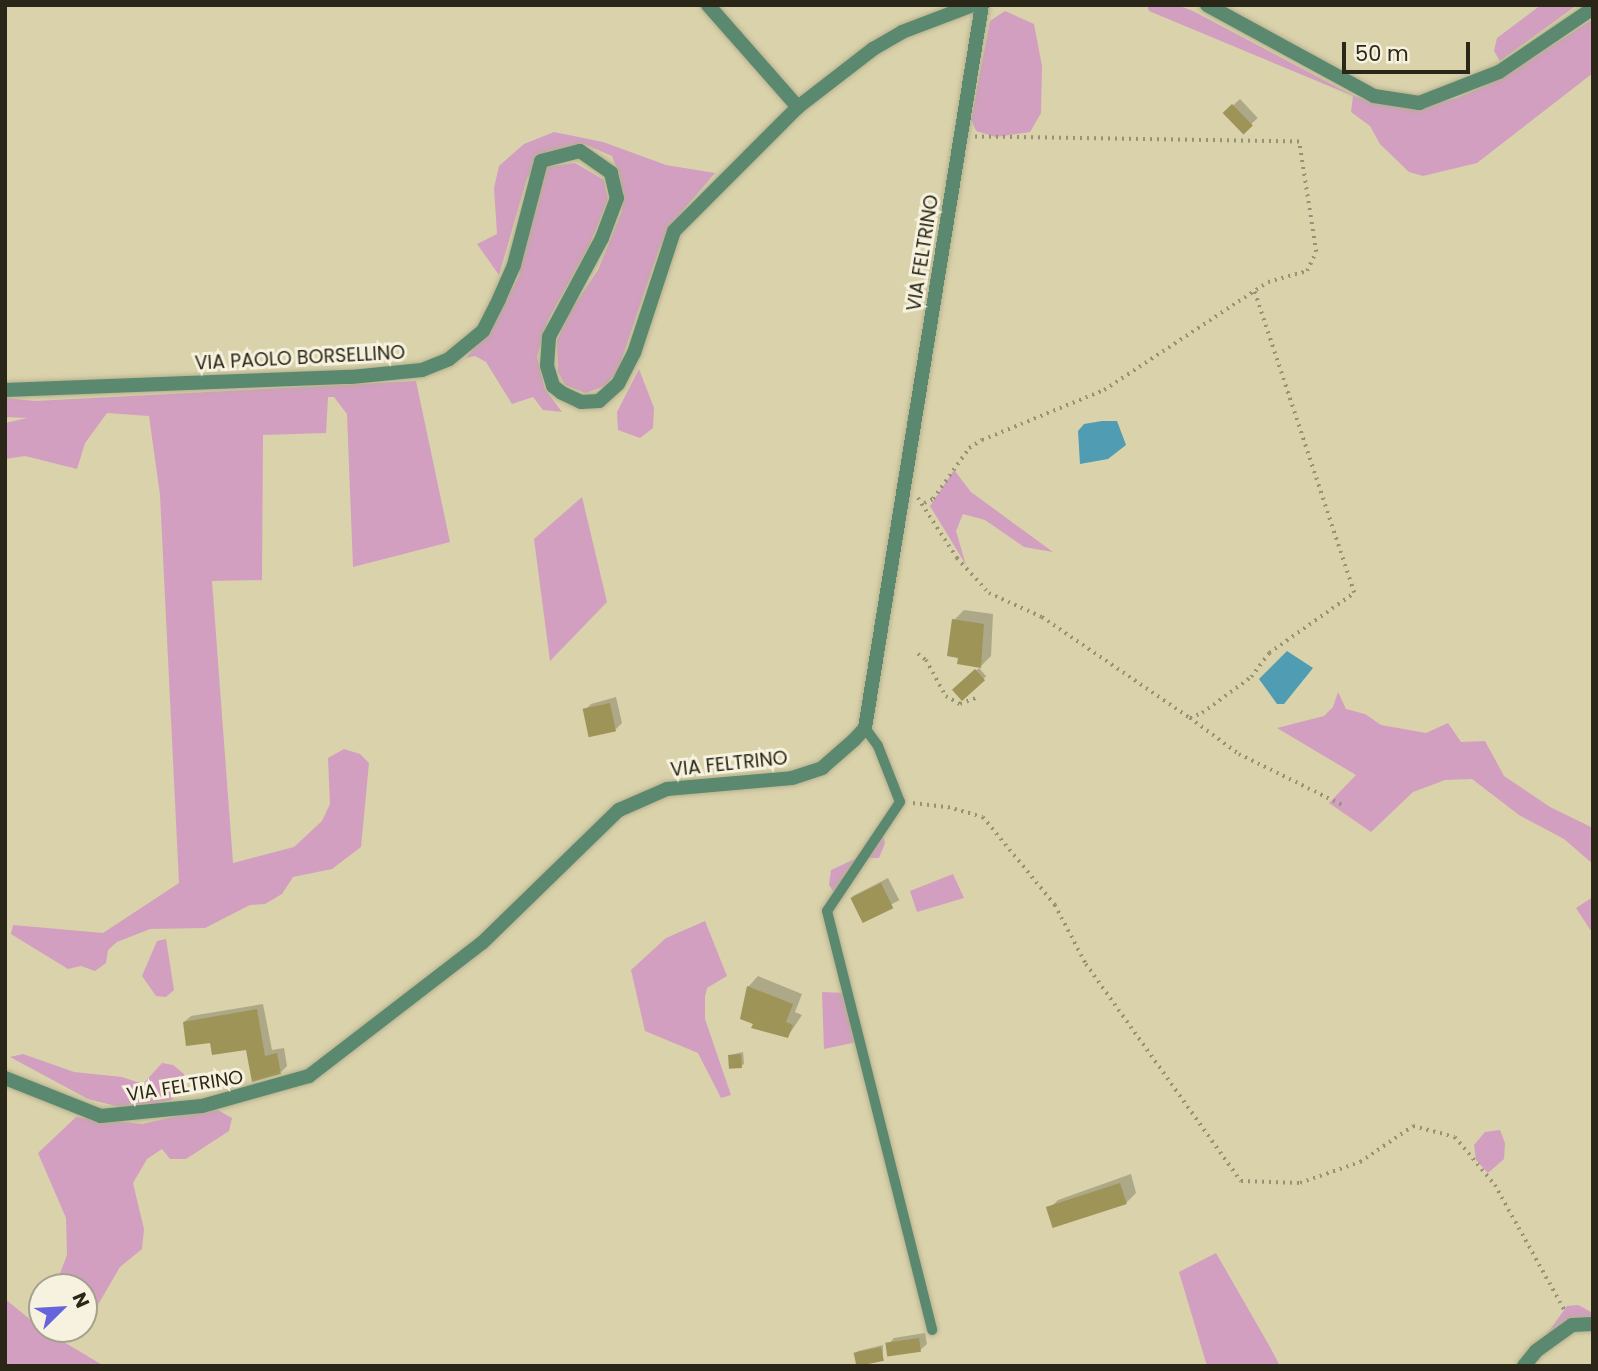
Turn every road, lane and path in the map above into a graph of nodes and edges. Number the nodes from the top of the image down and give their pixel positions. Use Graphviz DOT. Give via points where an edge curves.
graph roads {
  1 [pos="708,5"];
  2 [pos="973,5"];
  3 [pos="982,5"];
  4 [pos="1207,5"];
  5 [pos="1593,8"];
  6 [pos="798,107"];
  7 [pos="960,138"];
  8 [pos="1254,291"];
  9 [pos="5,390"];
  10 [pos="904,491"];
  11 [pos="924,503"];
  12 [pos="918,654"];
  13 [pos="978,697"];
  14 [pos="1190,718"];
  15 [pos="865,728"];
  16 [pos="900,802"];
  17 [pos="1344,806"];
  18 [pos="5,1078"];
  19 [pos="1593,1324"];
  20 [pos="1572,1325"];
  21 [pos="932,1330"];
  22 [pos="1524,1366"];
  1 -- 6 [label="street"];
  2 -- 6 [label="street, VIA PAOLO BORSELLINO" via="902,32"];
  3 -- 7 [label="street, VIA FELTRINO"];
  4 -- 5 [label="street" via="1374,96 1419,103 1499,72"];
  6 -- 9 [label="street, VIA PAOLO BORSELLINO" via="674,231 634,353 618,384 598,401 581,402 562,393 553,386 547,366 549,337 618,198 611,173 580,151 541,161 514,265 499,299 483,331 449,359 422,370 351,377"];
  7 -- 8 [label="path" via="1076,135 1299,142 1314,223 1314,261 1307,271"];
  7 -- 10 [label="street, VIA FELTRINO"];
  8 -- 11 [label="path" via="1104,390 982,440 969,449 933,499"];
  8 -- 14 [label="path" via="1354,593 1269,653 1230,694"];
  10 -- 11 [label="path"];
  10 -- 15 [label="street, VIA FELTRINO"];
  11 -- 14 [label="path" via="957,558 989,593 1042,617"];
  12 -- 13 [label="path" via="946,696 960,704"];
  14 -- 17 [label="path" via="1239,754"];
  15 -- 16 [label="lane" via="878,746"];
  15 -- 18 [label="street, VIA FELTRINO" via="838,757 792,778 667,789 619,810 482,943 309,1076 202,1106 101,1116"];
  16 -- 20 [label="path" via="948,807 983,817 1055,905 1086,964 1241,1181 1300,1183 1360,1162 1413,1126 1455,1138 1495,1185"];
  16 -- 21 [label="lane" via="827,911"];
  19 -- 20 [label="street"];
  20 -- 22 [label="street" via="1536,1351"];
}
